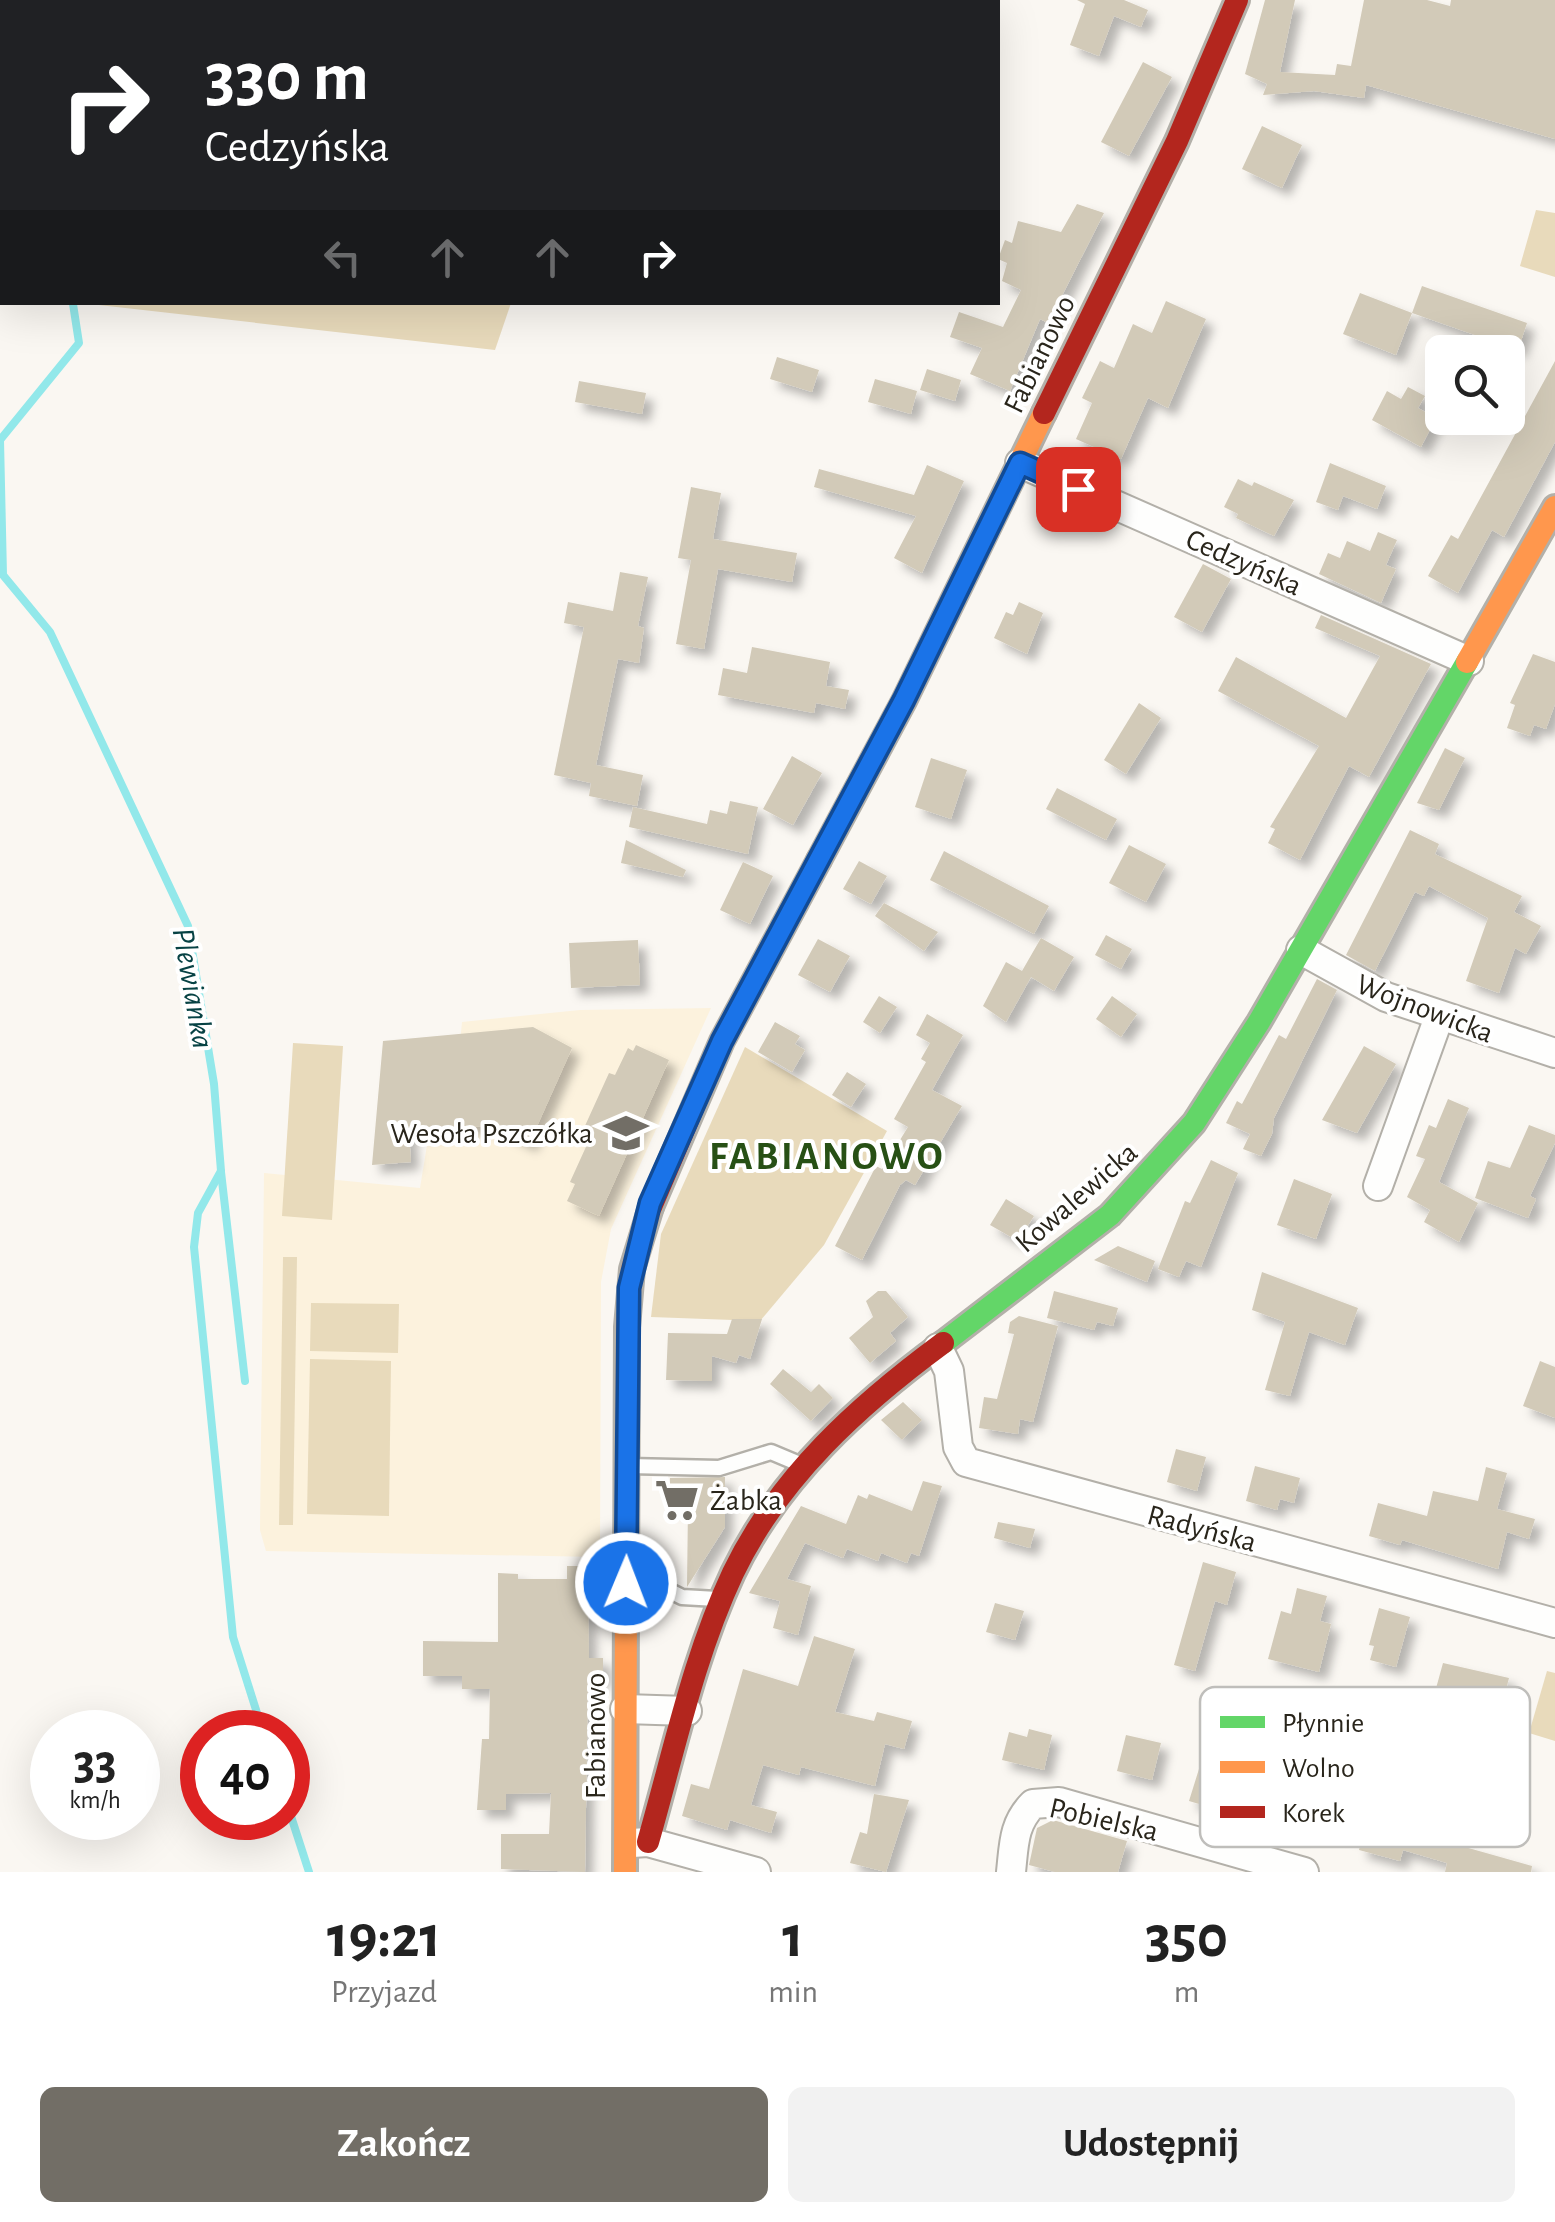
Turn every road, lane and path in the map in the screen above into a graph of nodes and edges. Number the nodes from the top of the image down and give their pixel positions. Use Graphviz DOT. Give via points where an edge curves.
graph roads {
  1 [pos="1237,0"];
  2 [pos="1020,463"];
  3 [pos="1555,507"];
  4 [pos="1469,660"];
  5 [pos="1302,950"];
  6 [pos="1439,1017"];
  7 [pos="1555,1053"];
  8 [pos="1378,1186"];
  9 [pos="938,1348"];
  10 [pos="626,1466"];
  11 [pos="806,1468"];
  12 [pos="626,1583"];
  13 [pos="722,1601"];
  14 [pos="1555,1623"];
  15 [pos="626,1709"];
  16 [pos="687,1711"];
  17 [pos="1200,1842"];
  18 [pos="637,1843"];
  19 [pos="1216,1847"];
  20 [pos="625,1872"];
  21 [pos="756,1872"];
  22 [pos="1011,1872"];
  23 [pos="1304,1872"];
  1 -- 2 [label="street, Fabianowo" via="1191,110"];
  2 -- 4 [label="street, Cedzyńska"];
  2 -- 10 [label="street, Fabianowo" via="904,700 728,1028 650,1203 629,1288"];
  3 -- 4 [label="street, Kowalewicka"];
  4 -- 5 [label="street, Kowalewicka"];
  5 -- 6 [label="street, Wojnowicka" via="1347,979"];
  5 -- 9 [label="street, Kowalewicka" via="1216,1092 1142,1185"];
  6 -- 7 [label="street, Wojnowicka"];
  6 -- 8 [label="street"];
  9 -- 11 [label="street, Kowalewicka" via="874,1397"];
  9 -- 14 [label="street, Radyńska" via="949,1371 958,1447 966,1462"];
  10 -- 11 [label="lane" via="719,1468 771,1452"];
  10 -- 12 [label="street, Fabianowo"];
  11 -- 13 [label="street, Kowalewicka" via="751,1540"];
  12 -- 13 [label="lane"];
  12 -- 15 [label="street, Fabianowo"];
  13 -- 16 [label="street, Kowalewicka"];
  15 -- 16 [label="street"];
  15 -- 18 [label="street, Fabianowo"];
  16 -- 18 [label="street, Kowalewicka"];
  17 -- 22 [label="street, Pobielska" via="1059,1802 1033,1804 1015,1830"];
  18 -- 20 [label="street, Fabianowo"];
  18 -- 21 [label="street"];
  19 -- 23 [label="street, Pobielska"];
}
